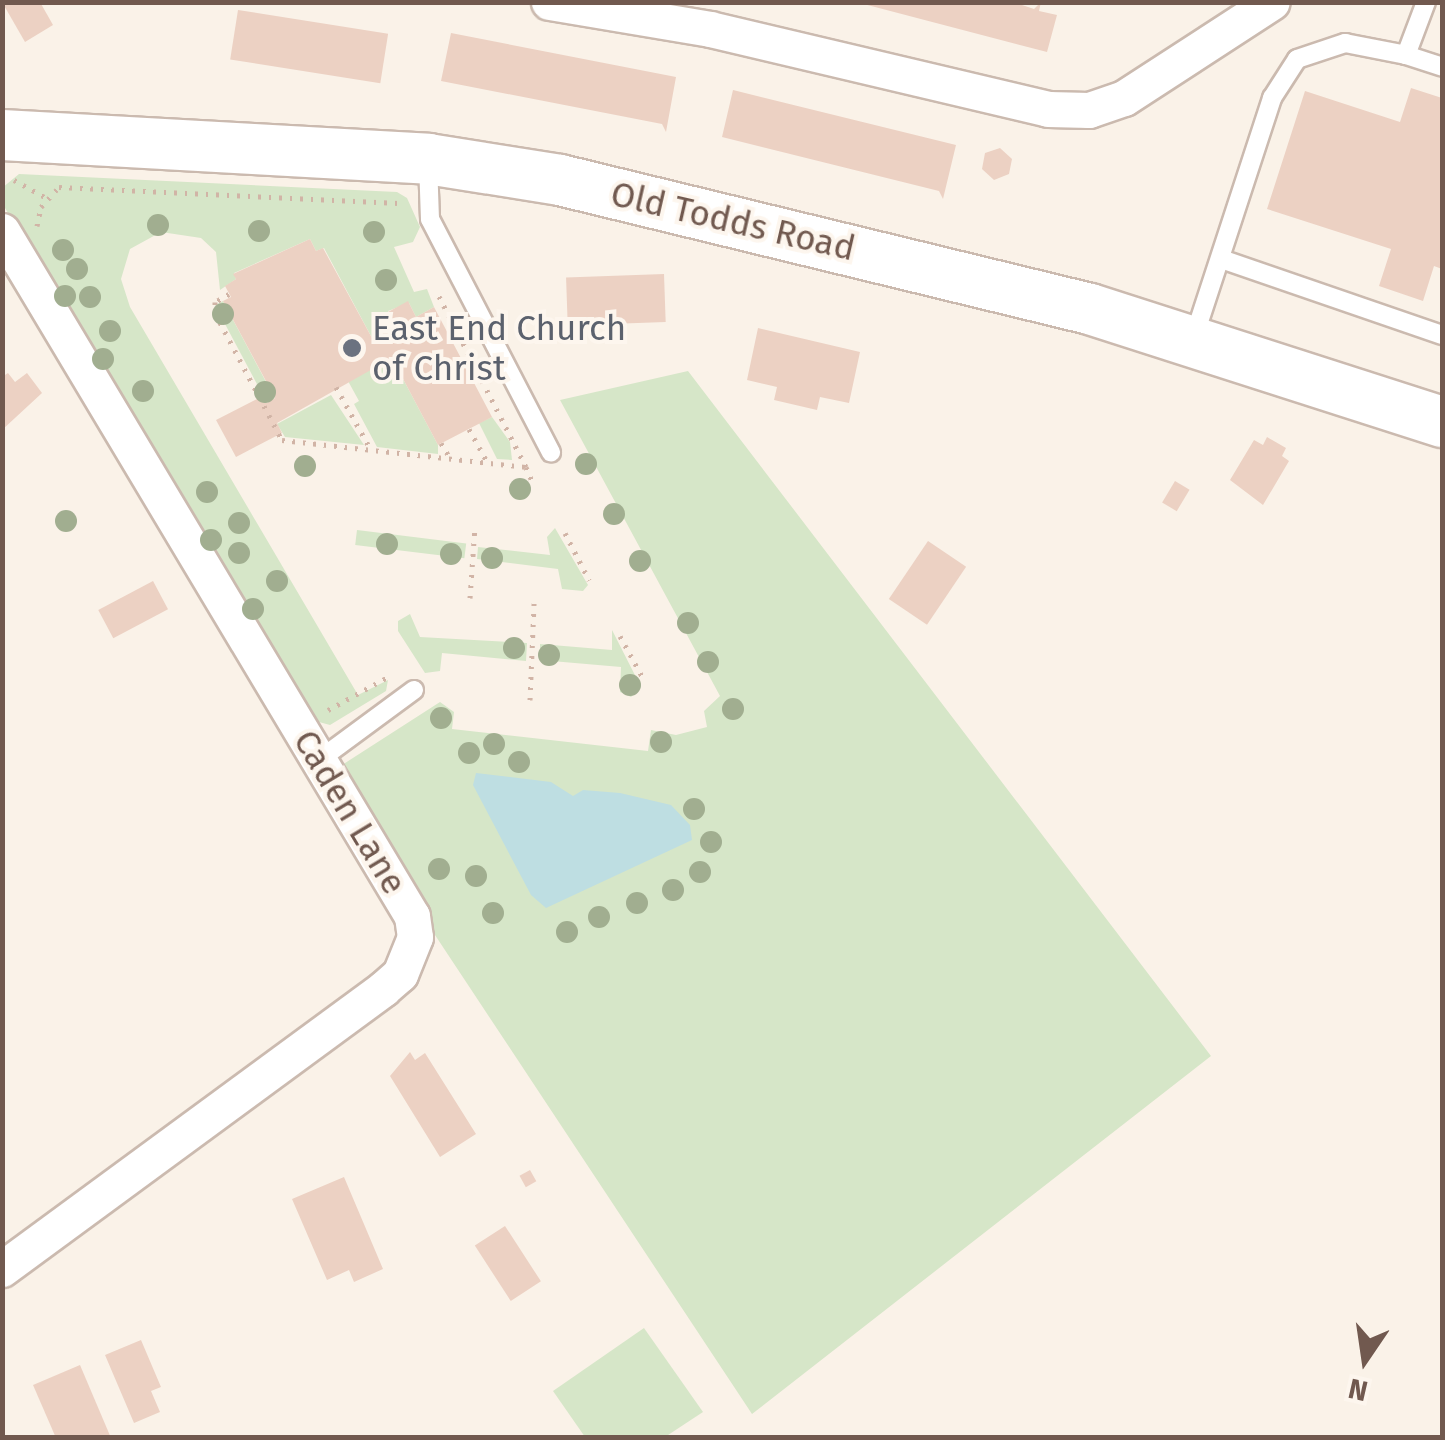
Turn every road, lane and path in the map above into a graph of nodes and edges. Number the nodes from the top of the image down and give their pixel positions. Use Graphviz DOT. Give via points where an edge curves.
graph roads {
  1 [pos="549,2"];
  2 [pos="1272,2"];
  3 [pos="1426,2"];
  4 [pos="1406,54"];
  5 [pos="1442,67"];
  6 [pos="8,158"];
  7 [pos="428,159"];
  8 [pos="47,199"];
  9 [pos="399,203"];
  10 [pos="2,231"];
  11 [pos="42,237"];
  12 [pos="1221,259"];
  13 [pos="229,294"];
  14 [pos="438,294"];
  15 [pos="1442,335"];
  16 [pos="1193,340"];
  17 [pos="336,387"];
  18 [pos="1442,422"];
  19 [pos="469,429"];
  20 [pos="442,443"];
  21 [pos="372,450"];
  22 [pos="551,452"];
  23 [pos="450,458"];
  24 [pos="482,464"];
  25 [pos="526,466"];
  26 [pos="532,481"];
  27 [pos="475,527"];
  28 [pos="565,533"];
  29 [pos="590,580"];
  30 [pos="470,598"];
  31 [pos="534,603"];
  32 [pos="620,636"];
  33 [pos="401,670"];
  34 [pos="643,678"];
  35 [pos="414,690"];
  36 [pos="317,693"];
  37 [pos="530,700"];
  38 [pos="328,710"];
  39 [pos="334,720"];
  40 [pos="319,760"];
  41 [pos="2,1269"];
  1 -- 2 [label="street" via="710,29 1032,106 1089,110 1124,98"];
  3 -- 4 [label="lane"];
  4 -- 5 [label="lane"];
  4 -- 12 [label="lane" via="1345,43 1297,59 1272,98"];
  6 -- 7 [label="main road, Old Todds Road"];
  6 -- 8 [label="path"];
  7 -- 16 [label="main road, Old Todds Road" via="560,180"];
  7 -- 22 [label="lane" via="430,219"];
  8 -- 9 [label="path" via="59,187"];
  8 -- 11 [label="path" via="36,225"];
  10 -- 40 [label="street, Caden Lane"];
  12 -- 15 [label="lane"];
  12 -- 16 [label="lane"];
  13 -- 21 [label="path" via="215,302 215,312 282,440"];
  14 -- 25 [label="path"];
  16 -- 18 [label="main road, Old Todds Road"];
  17 -- 21 [label="path"];
  19 -- 24 [label="path"];
  20 -- 23 [label="path"];
  21 -- 23 [label="path"];
  23 -- 24 [label="path"];
  24 -- 25 [label="path"];
  25 -- 26 [label="path"];
  27 -- 30 [label="path"];
  28 -- 29 [label="path"];
  31 -- 37 [label="path"];
  32 -- 34 [label="path"];
  33 -- 38 [label="path"];
  35 -- 40 [label="lane"];
  36 -- 38 [label="path"];
  38 -- 39 [label="path"];
  40 -- 41 [label="street, Caden Lane" via="412,916 413,949 400,974"];
}
